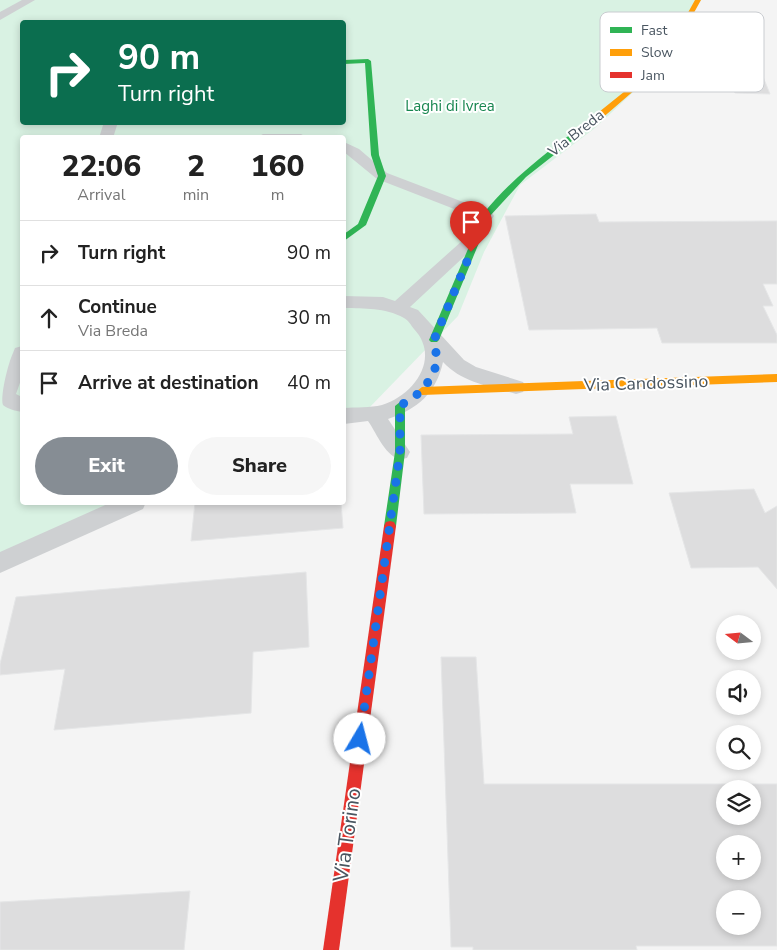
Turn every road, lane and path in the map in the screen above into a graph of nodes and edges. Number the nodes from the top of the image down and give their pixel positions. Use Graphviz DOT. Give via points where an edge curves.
graph roads {
  1 [pos="30,0"];
  2 [pos="698,0"];
  3 [pos="691,12"];
  4 [pos="0,17"];
  5 [pos="346,62"];
  6 [pos="630,92"];
  7 [pos="346,147"];
  8 [pos="382,176"];
  9 [pos="486,216"];
  10 [pos="478,235"];
  11 [pos="346,237"];
  12 [pos="346,302"];
  13 [pos="397,308"];
  14 [pos="434,340"];
  15 [pos="20,359"];
  16 [pos="777,378"];
  17 [pos="516,387"];
  18 [pos="422,391"];
  19 [pos="20,404"];
  20 [pos="400,406"];
  21 [pos="374,414"];
  22 [pos="346,416"];
  23 [pos="400,452"];
  24 [pos="128,505"];
  25 [pos="0,563"];
  26 [pos="331,950"];
  1 -- 4 [label="street"];
  2 -- 3 [label="street, Via Breda"];
  5 -- 8 [label="street" via="368,61 375,155"];
  6 -- 9 [label="street, Via Breda" via="516,181"];
  7 -- 8 [label="street"];
  8 -- 9 [label="street"];
  8 -- 11 [label="street" via="362,225"];
  9 -- 10 [label="street, Via Breda"];
  10 -- 13 [label="street, Via Breda" via="423,288"];
  10 -- 14 [label="street, Via Breda"];
  12 -- 13 [label="street, Via Candossino" via="373,302"];
  13 -- 14 [label="street, Via Candossino" via="418,320"];
  14 -- 17 [label="street, Via Candossino" via="463,369"];
  14 -- 18 [label="street" via="436,368"];
  15 -- 19 [label="street" via="6,395"];
  16 -- 17 [label="street, Via Candossino"];
  17 -- 18 [label="street, Via Candossino"];
  18 -- 20 [label="street"];
  20 -- 21 [label="street"];
  20 -- 23 [label="street, Via Torino"];
  21 -- 22 [label="street"];
  21 -- 23 [label="street"];
  23 -- 26 [label="street, Via Torino"];
  24 -- 25 [label="street"];
}
